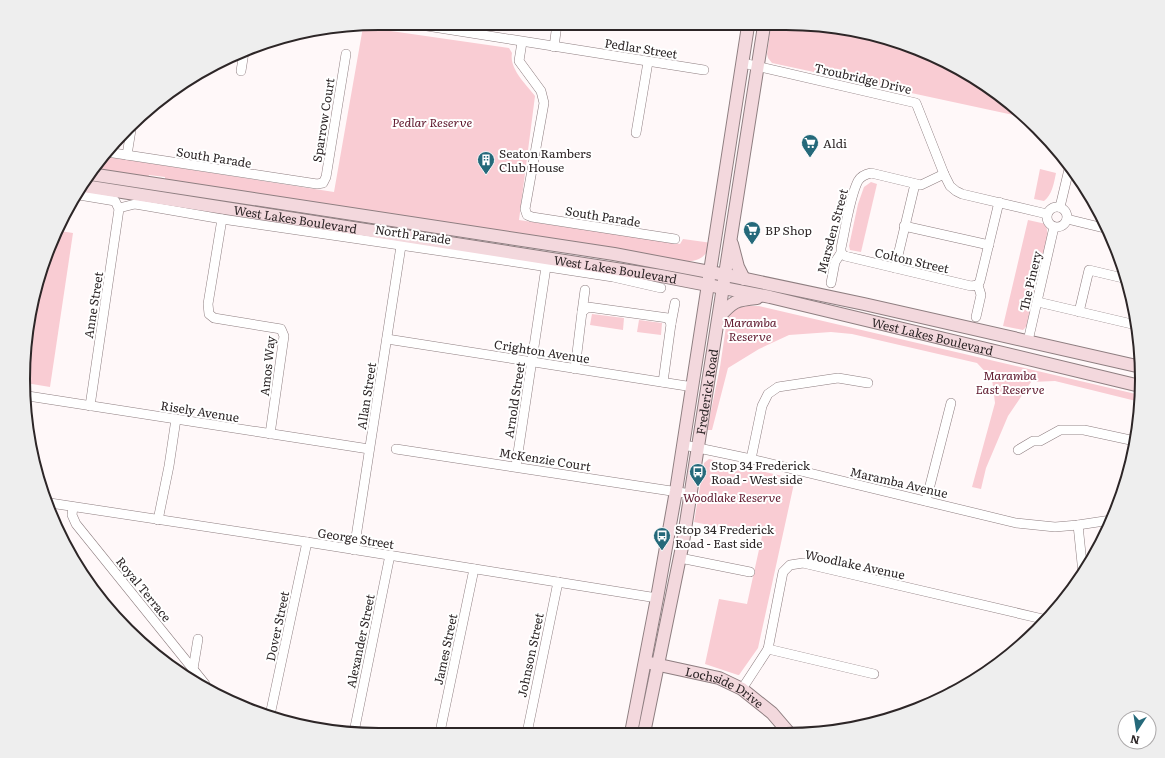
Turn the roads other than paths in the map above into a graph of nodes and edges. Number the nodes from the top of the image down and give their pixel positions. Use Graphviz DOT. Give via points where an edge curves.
graph roads {
  1 [pos="450,30"];
  2 [pos="556,30"];
  3 [pos="747,30"];
  4 [pos="763,30"];
  5 [pos="522,42"];
  6 [pos="554,47"];
  7 [pos="346,54"];
  8 [pos="243,58"];
  9 [pos="648,62"];
  10 [pos="743,63"];
  11 [pos="758,66"];
  12 [pos="704,70"];
  13 [pos="241,71"];
  14 [pos="636,133"];
  15 [pos="130,134"];
  16 [pos="113,153"];
  17 [pos="127,156"];
  18 [pos="944,174"];
  19 [pos="1068,174"];
  20 [pos="96,175"];
  21 [pos="317,184"];
  22 [pos="914,184"];
  23 [pos="84,192"];
  24 [pos="84,192"];
  25 [pos="999,202"];
  26 [pos="1060,207"];
  27 [pos="119,208"];
  28 [pos="1048,214"];
  29 [pos="222,219"];
  30 [pos="1067,219"];
  31 [pos="904,226"];
  32 [pos="1100,226"];
  33 [pos="1054,227"];
  34 [pos="675,239"];
  35 [pos="730,239"];
  36 [pos="989,245"];
  37 [pos="401,246"];
  38 [pos="713,248"];
  39 [pos="841,253"];
  40 [pos="546,267"];
  41 [pos="680,268"];
  42 [pos="895,268"];
  43 [pos="725,275"];
  44 [pos="661,276"];
  45 [pos="1119,277"];
  46 [pos="708,279"];
  47 [pos="744,279"];
  48 [pos="690,281"];
  49 [pos="831,283"];
  50 [pos="643,285"];
  51 [pos="978,285"];
  52 [pos="661,288"];
  53 [pos="723,288"];
  54 [pos="585,290"];
  55 [pos="770,297"];
  56 [pos="1038,302"];
  57 [pos="675,303"];
  58 [pos="704,311"];
  59 [pos="582,312"];
  60 [pos="1080,312"];
  61 [pos="719,317"];
  62 [pos="976,317"];
  63 [pos="672,324"];
  64 [pos="1130,324"];
  65 [pos="387,339"];
  66 [pos="1028,341"];
  67 [pos="532,362"];
  68 [pos="1134,365"];
  69 [pos="575,369"];
  70 [pos="662,382"];
  71 [pos="868,383"];
  72 [pos="1135,385"];
  73 [pos="693,387"];
  74 [pos="31,396"];
  75 [pos="951,403"];
  76 [pos="90,406"];
  77 [pos="176,419"];
  78 [pos="270,434"];
  79 [pos="1129,440"];
  80 [pos="684,445"];
  81 [pos="698,448"];
  82 [pos="369,449"];
  83 [pos="396,449"];
  84 [pos="1018,450"];
  85 [pos="751,459"];
  86 [pos="516,466"];
  87 [pos="676,491"];
  88 [pos="691,494"];
  89 [pos="926,501"];
  90 [pos="54,503"];
  91 [pos="73,506"];
  92 [pos="158,520"];
  93 [pos="1104,521"];
  94 [pos="1078,525"];
  95 [pos="307,542"];
  96 [pos="354,550"];
  97 [pos="390,555"];
  98 [pos="680,558"];
  99 [pos="1082,563"];
  100 [pos="474,570"];
  101 [pos="750,572"];
  102 [pos="558,582"];
  103 [pos="657,598"];
  104 [pos="1040,618"];
  105 [pos="198,640"];
  106 [pos="768,649"];
  107 [pos="645,662"];
  108 [pos="658,665"];
  109 [pos="193,668"];
  110 [pos="874,674"];
  111 [pos="196,676"];
  112 [pos="742,689"];
  113 [pos="271,710"];
  114 [pos="355,727"];
  115 [pos="441,728"];
  116 [pos="528,728"];
  117 [pos="631,728"];
  118 [pos="645,728"];
  119 [pos="785,728"];
  1 -- 5 [label="street, Pedlar Street"];
  2 -- 6 [label="street"];
  3 -- 10 [label="main road, Frederick Road"];
  4 -- 11 [label="main road, Frederick Road"];
  5 -- 6 [label="street, Pedlar Street"];
  5 -- 34 [label="street, South Parade" via="519,61 540,91 544,103 527,215"];
  6 -- 9 [label="street, Pedlar Street"];
  7 -- 21 [label="street, Sparrow Court" via="326,178"];
  8 -- 13 [label="street"];
  9 -- 12 [label="street, Pedlar Street"];
  9 -- 14 [label="street"];
  10 -- 11 [label="street"];
  10 -- 38 [label="main road, Frederick Road"];
  11 -- 18 [label="street, Troubridge Drive" via="916,103"];
  11 -- 35 [label="main road, Frederick Road"];
  15 -- 17 [label="street"];
  16 -- 17 [label="street, South Parade"];
  17 -- 21 [label="street, South Parade"];
  18 -- 22 [label="street, Marsden Street" via="924,184"];
  18 -- 25 [label="street, Troubridge Drive" via="950,186 956,191"];
  19 -- 26 [label="street"];
  20 -- 41 [label="main road, West Lakes Boulevard" via="606,253"];
  22 -- 31 [label="street"];
  22 -- 39 [label="street, Marsden Street" via="871,173 863,176 853,194"];
  23 -- 27 [label="street" via="115,202"];
  24 -- 44 [label="main road, West Lakes Boulevard"];
  25 -- 28 [label="street, Troubridge Drive"];
  25 -- 36 [label="street"];
  26 -- 28 [label="street" via="1054,207"];
  26 -- 30 [label="street" via="1067,213"];
  27 -- 29 [label="street, North Parade" via="135,204"];
  27 -- 76 [label="street, Anne Street"];
  28 -- 33 [label="street" via="1049,223"];
  29 -- 37 [label="street, North Parade"];
  29 -- 78 [label="street, Amos Way" via="208,304 209,314 214,318 281,329 284,336"];
  30 -- 32 [label="street"];
  30 -- 33 [label="street" via="1064,225"];
  31 -- 36 [label="street"];
  31 -- 42 [label="street"];
  33 -- 56 [label="street, The Pinery"];
  35 -- 43 [label="main road, Frederick Road"];
  35 -- 47 [label="main road"];
  36 -- 51 [label="street"];
  37 -- 40 [label="street, North Parade"];
  37 -- 65 [label="street, Allan Street"];
  38 -- 41 [label="main road" via="704,261"];
  38 -- 46 [label="main road, Frederick Road"];
  39 -- 42 [label="street, Colton Street"];
  39 -- 49 [label="street, Marsden Street"];
  40 -- 50 [label="street, North Parade"];
  40 -- 67 [label="street, Arnold Street"];
  41 -- 46 [label="main road, West Lakes Boulevard"];
  42 -- 51 [label="street, Colton Street" via="971,286"];
  43 -- 46 [label="main road, West Lakes Boulevard"];
  43 -- 47 [label="main road, West Lakes Boulevard"];
  43 -- 53 [label="main road, Frederick Road"];
  44 -- 48 [label="main road, West Lakes Boulevard"];
  44 -- 50 [label="street"];
  45 -- 60 [label="street" via="1088,270"];
  46 -- 48 [label="main road, West Lakes Boulevard"];
  46 -- 53 [label="main road, West Lakes Boulevard"];
  46 -- 58 [label="main road, Frederick Road"];
  47 -- 66 [label="main road, West Lakes Boulevard"];
  48 -- 58 [label="main road"];
  50 -- 52 [label="street, North Parade"];
  51 -- 62 [label="street" via="981,295"];
  53 -- 55 [label="main road, West Lakes Boulevard"];
  53 -- 61 [label="main road, Frederick Road"];
  54 -- 59 [label="street"];
  55 -- 61 [label="main road" via="731,303"];
  55 -- 72 [label="main road, West Lakes Boulevard"];
  56 -- 60 [label="street"];
  56 -- 66 [label="street, The Pinery"];
  57 -- 63 [label="street"];
  58 -- 73 [label="main road, Frederick Road"];
  59 -- 63 [label="street" via="588,307 668,318"];
  59 -- 69 [label="street"];
  60 -- 64 [label="street"];
  61 -- 81 [label="main road, Frederick Road"];
  63 -- 70 [label="street"];
  65 -- 67 [label="street, Crighton Avenue"];
  65 -- 82 [label="street, Allan Street"];
  66 -- 68 [label="main road, West Lakes Boulevard"];
  67 -- 69 [label="street, Crighton Avenue"];
  67 -- 86 [label="street, Arnold Street"];
  69 -- 70 [label="street, Crighton Avenue"];
  70 -- 73 [label="street, Crighton Avenue"];
  71 -- 85 [label="street" via="838,378 778,387 768,394 762,406"];
  73 -- 80 [label="main road, Frederick Road"];
  74 -- 76 [label="street, Risely Avenue"];
  75 -- 89 [label="street"];
  76 -- 77 [label="street, Risely Avenue"];
  77 -- 78 [label="street, Risely Avenue"];
  77 -- 92 [label="street"];
  78 -- 82 [label="street, Risely Avenue"];
  79 -- 84 [label="street" via="1084,430 1060,430"];
  80 -- 81 [label="street, Maramba Avenue"];
  80 -- 87 [label="main road, Frederick Road"];
  81 -- 85 [label="street, Maramba Avenue"];
  81 -- 88 [label="main road, Frederick Road"];
  82 -- 96 [label="street, Allan Street"];
  83 -- 86 [label="street, McKenzie Court"];
  85 -- 89 [label="street, Maramba Avenue"];
  86 -- 87 [label="street, McKenzie Court"];
  87 -- 88 [label="street, McKenzie Court"];
  87 -- 103 [label="main road, Frederick Road"];
  88 -- 98 [label="main road, Frederick Road"];
  89 -- 94 [label="street, Maramba Avenue" via="1016,523 1055,527"];
  90 -- 91 [label="street, George Street"];
  91 -- 92 [label="street, George Street"];
  91 -- 109 [label="street, Royal Terrace" via="72,515 76,524"];
  92 -- 95 [label="street, George Street"];
  93 -- 94 [label="street, Maramba Avenue"];
  94 -- 99 [label="street"];
  95 -- 96 [label="street, George Street"];
  95 -- 113 [label="street, Dover Street"];
  96 -- 97 [label="street, George Street"];
  97 -- 100 [label="street, George Street"];
  97 -- 114 [label="street, Alexander Street"];
  98 -- 101 [label="street"];
  98 -- 108 [label="main road, Frederick Road"];
  100 -- 102 [label="street, George Street"];
  100 -- 115 [label="street, James Street"];
  102 -- 103 [label="street, George Street"];
  102 -- 116 [label="street, Johnson Street"];
  103 -- 107 [label="main road, Frederick Road"];
  104 -- 106 [label="street, Woodlake Avenue" via="803,563 790,565 783,572"];
  105 -- 109 [label="street"];
  106 -- 110 [label="street"];
  106 -- 112 [label="street, Woodlake Avenue"];
  107 -- 108 [label="main road, Lochside Drive"];
  107 -- 117 [label="main road, Frederick Road"];
  108 -- 112 [label="main road, Lochside Drive" via="719,678"];
  108 -- 118 [label="main road, Frederick Road"];
  109 -- 111 [label="street, Royal Terrace"];
  112 -- 119 [label="main road, Lochside Drive" via="772,713"];
}
